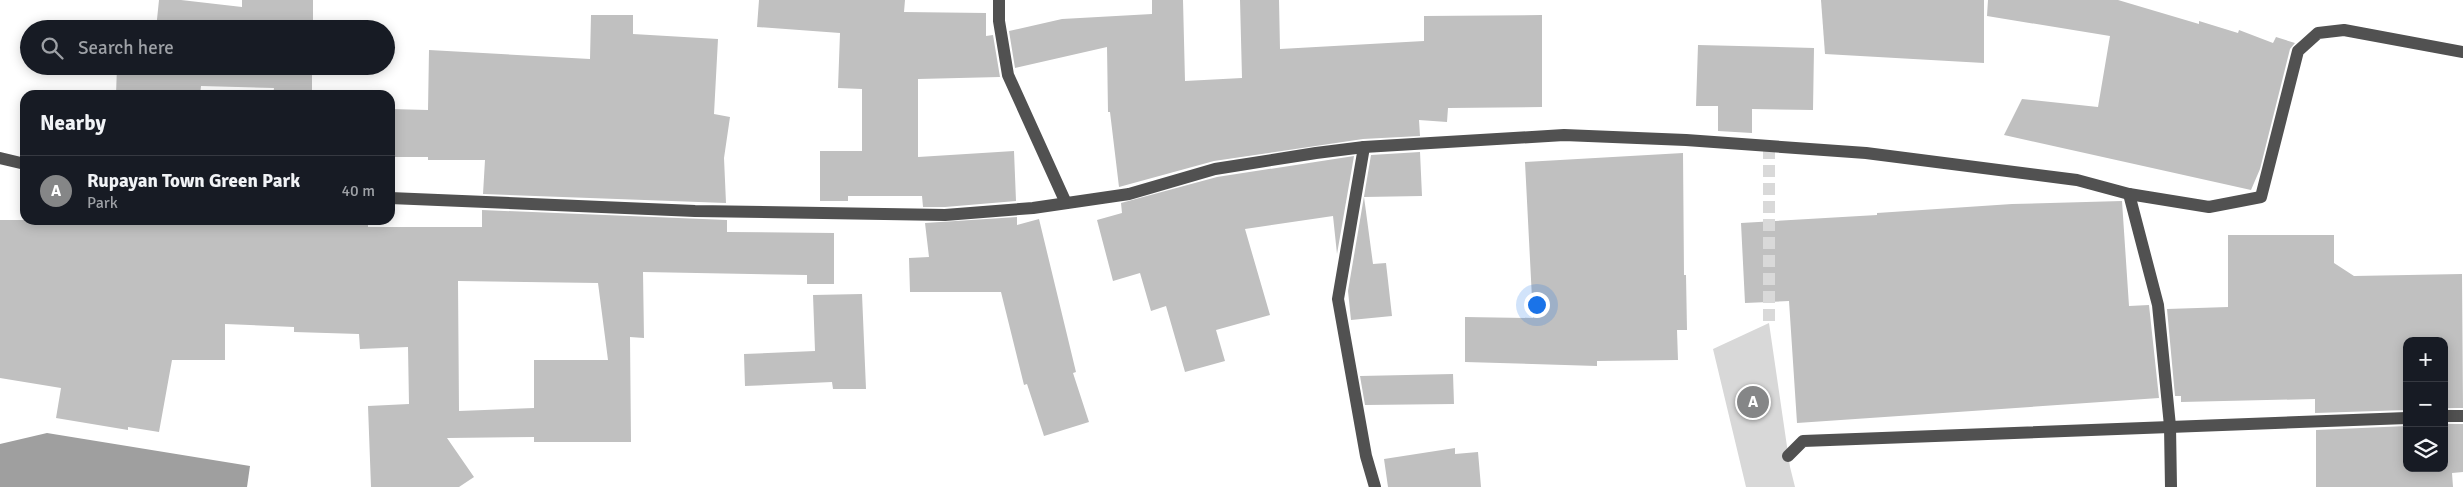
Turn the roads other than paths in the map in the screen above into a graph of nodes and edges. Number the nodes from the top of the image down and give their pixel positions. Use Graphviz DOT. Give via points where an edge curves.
graph roads {
  1 [pos="999,0"];
  2 [pos="2463,52"];
  3 [pos="1364,147"];
  4 [pos="0,158"];
  5 [pos="20,163"];
  6 [pos="2130,194"];
  7 [pos="395,198"];
  8 [pos="1066,203"];
  9 [pos="2448,416"];
  10 [pos="2463,416"];
  11 [pos="2403,418"];
  12 [pos="2170,426"];
  13 [pos="1788,456"];
  14 [pos="1375,487"];
  15 [pos="2171,487"];
  1 -- 8 [label="street" via="999,21 1008,75"];
  2 -- 6 [label="street" via="2344,30 2318,33 2298,51 2261,197 2209,207"];
  3 -- 6 [label="street" via="1564,135 1686,140 1866,152 2077,180"];
  3 -- 8 [label="street" via="1215,169 1129,194"];
  3 -- 14 [label="street" via="1338,299 1366,456"];
  4 -- 5 [label="street"];
  6 -- 12 [label="street" via="2158,305"];
  7 -- 8 [label="street" via="695,211 945,215"];
  9 -- 10 [label="street"];
  11 -- 12 [label="street"];
  12 -- 13 [label="street" via="1803,441"];
  12 -- 15 [label="street"];
}
